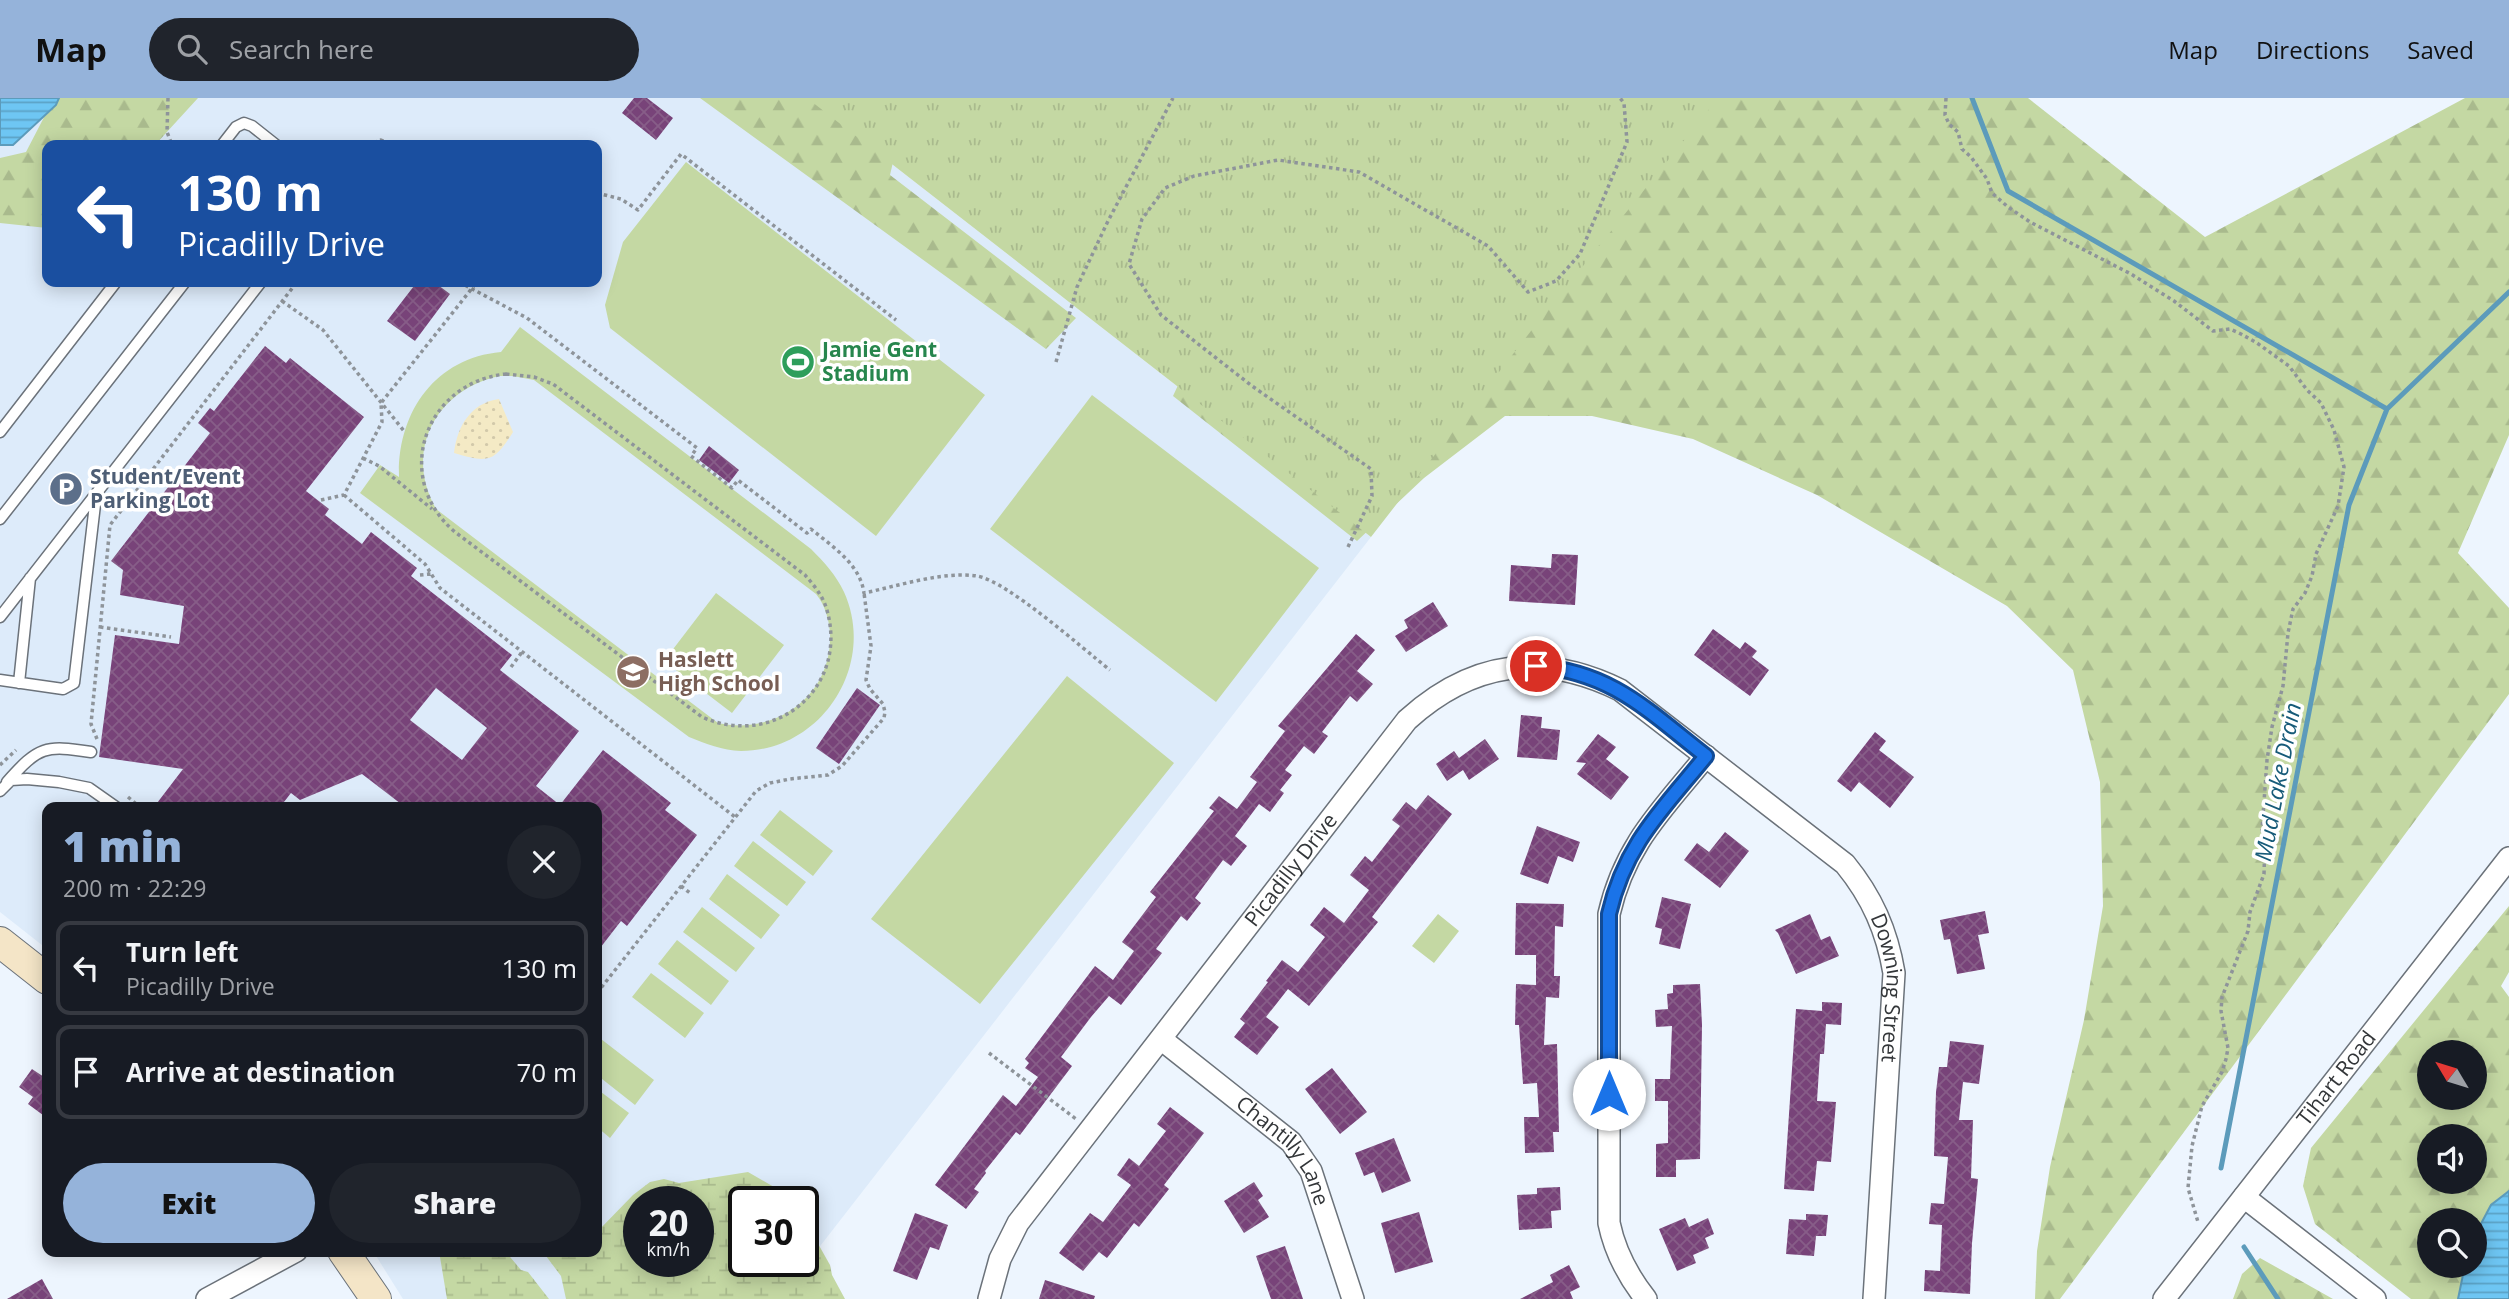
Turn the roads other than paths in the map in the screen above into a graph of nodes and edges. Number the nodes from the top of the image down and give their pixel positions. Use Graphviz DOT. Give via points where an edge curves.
graph roads {
  1 [pos="226,140"];
  2 [pos="270,140"];
  3 [pos="112,287"];
  4 [pos="181,287"];
  5 [pos="257,287"];
  6 [pos="0,432"];
  7 [pos="97,493"];
  8 [pos="0,519"];
  9 [pos="30,578"];
  10 [pos="0,617"];
  11 [pos="0,680"];
  12 [pos="19,683"];
  13 [pos="91,752"];
  14 [pos="1706,756"];
  15 [pos="3,787"];
  16 [pos="109,802"];
  17 [pos="2509,858"];
  18 [pos="0,942"];
  19 [pos="42,975"];
  20 [pos="1161,1039"];
  21 [pos="2244,1197"];
  22 [pos="285,1257"];
  23 [pos="347,1257"];
  24 [pos="207,1299"];
  25 [pos="376,1299"];
  26 [pos="989,1299"];
  27 [pos="1353,1299"];
  28 [pos="1646,1299"];
  29 [pos="1874,1299"];
  30 [pos="2164,1299"];
  31 [pos="2375,1299"];
  1 -- 2 [label="lane" via="244,123"];
  3 -- 6 [label="lane"];
  4 -- 8 [label="lane"];
  5 -- 7 [label="lane"];
  7 -- 9 [label="lane"];
  7 -- 12 [label="lane" via="75,681 63,689"];
  9 -- 10 [label="lane"];
  9 -- 12 [label="lane"];
  11 -- 12 [label="lane"];
  13 -- 15 [label="lane" via="55,747 39,753"];
  14 -- 20 [label="street, Picadilly Drive" via="1620,690 1579,673 1514,667 1456,684 1407,720"];
  14 -- 28 [label="street" via="1639,838 1620,876 1609,914 1609,1223 1618,1256"];
  14 -- 29 [label="street, Downing Street" via="1844,864 1868,896 1885,932 1894,972"];
  15 -- 16 [label="lane" via="11,780 27,779 84,787"];
  17 -- 21 [label="street, Tihart Road"];
  18 -- 19 [label="main road"];
  20 -- 26 [label="street, Picadilly Drive" via="1018,1223 1000,1259"];
  20 -- 27 [label="street, Chantilly Lane" via="1291,1142 1311,1171"];
  21 -- 30 [label="street, Tihart Road"];
  21 -- 31 [label="street"];
  22 -- 24 [label="street"];
  23 -- 25 [label="main road"];
}
